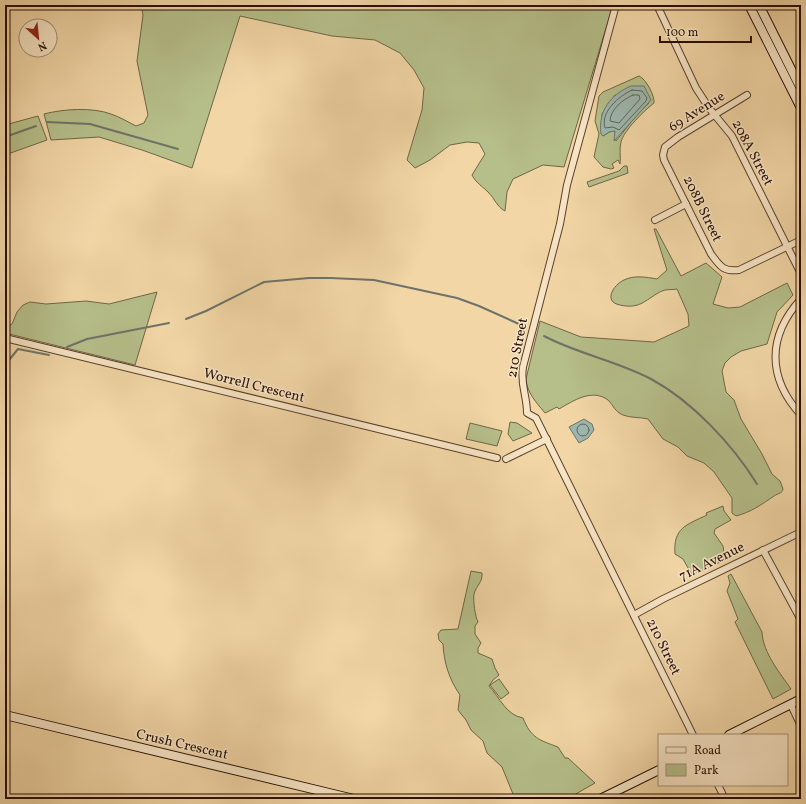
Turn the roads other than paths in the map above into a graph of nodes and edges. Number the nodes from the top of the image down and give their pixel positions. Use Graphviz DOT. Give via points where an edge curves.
graph roads {
  1 [pos="616,5"];
  2 [pos="657,5"];
  3 [pos="749,5"];
  4 [pos="759,5"];
  5 [pos="801,88"];
  6 [pos="747,96"];
  7 [pos="801,108"];
  8 [pos="716,114"];
  9 [pos="663,152"];
  10 [pos="686,204"];
  11 [pos="655,220"];
  12 [pos="801,240"];
  13 [pos="786,247"];
  14 [pos="801,274"];
  15 [pos="801,299"];
  16 [pos="5,338"];
  17 [pos="801,415"];
  18 [pos="547,439"];
  19 [pos="497,458"];
  20 [pos="506,459"];
  21 [pos="801,532"];
  22 [pos="763,550"];
  23 [pos="799,613"];
  24 [pos="634,615"];
  25 [pos="801,620"];
  26 [pos="801,699"];
  27 [pos="791,705"];
  28 [pos="5,715"];
  29 [pos="801,726"];
  30 [pos="693,734"];
  31 [pos="731,734"];
  32 [pos="658,770"];
  33 [pos="718,786"];
  34 [pos="354,799"];
  35 [pos="600,799"];
  36 [pos="725,799"];
  1 -- 18 [label="street, 210 Street" via="567,185 560,224 521,376 527,413 536,418"];
  2 -- 8 [label="street, 208A Street" via="696,88"];
  3 -- 7 [label="main road"];
  4 -- 5 [label="main road"];
  6 -- 8 [label="street, 69 Avenue"];
  8 -- 9 [label="street, 69 Avenue" via="678,137 665,147"];
  8 -- 13 [label="street, 208A Street" via="732,136"];
  9 -- 10 [label="street, 208B Street" via="664,160"];
  10 -- 11 [label="street"];
  10 -- 13 [label="street, 208B Street" via="710,254 720,266 729,271 749,266"];
  12 -- 13 [label="street"];
  13 -- 14 [label="street, 208A Street"];
  15 -- 17 [label="street" via="783,323 776,346 776,367 780,385 789,402"];
  16 -- 19 [label="street, Worrell Crescent"];
  18 -- 20 [label="street"];
  18 -- 24 [label="street, 210 Street"];
  21 -- 22 [label="street, 71A Avenue"];
  22 -- 23 [label="street"];
  22 -- 24 [label="street, 71A Avenue"];
  23 -- 25 [label="street"];
  24 -- 30 [label="street, 210 Street"];
  26 -- 27 [label="main road"];
  27 -- 29 [label="street"];
  27 -- 31 [label="main road"];
  28 -- 34 [label="main road, Crush Crescent"];
  32 -- 35 [label="main road"];
  33 -- 36 [label="street"];
}
